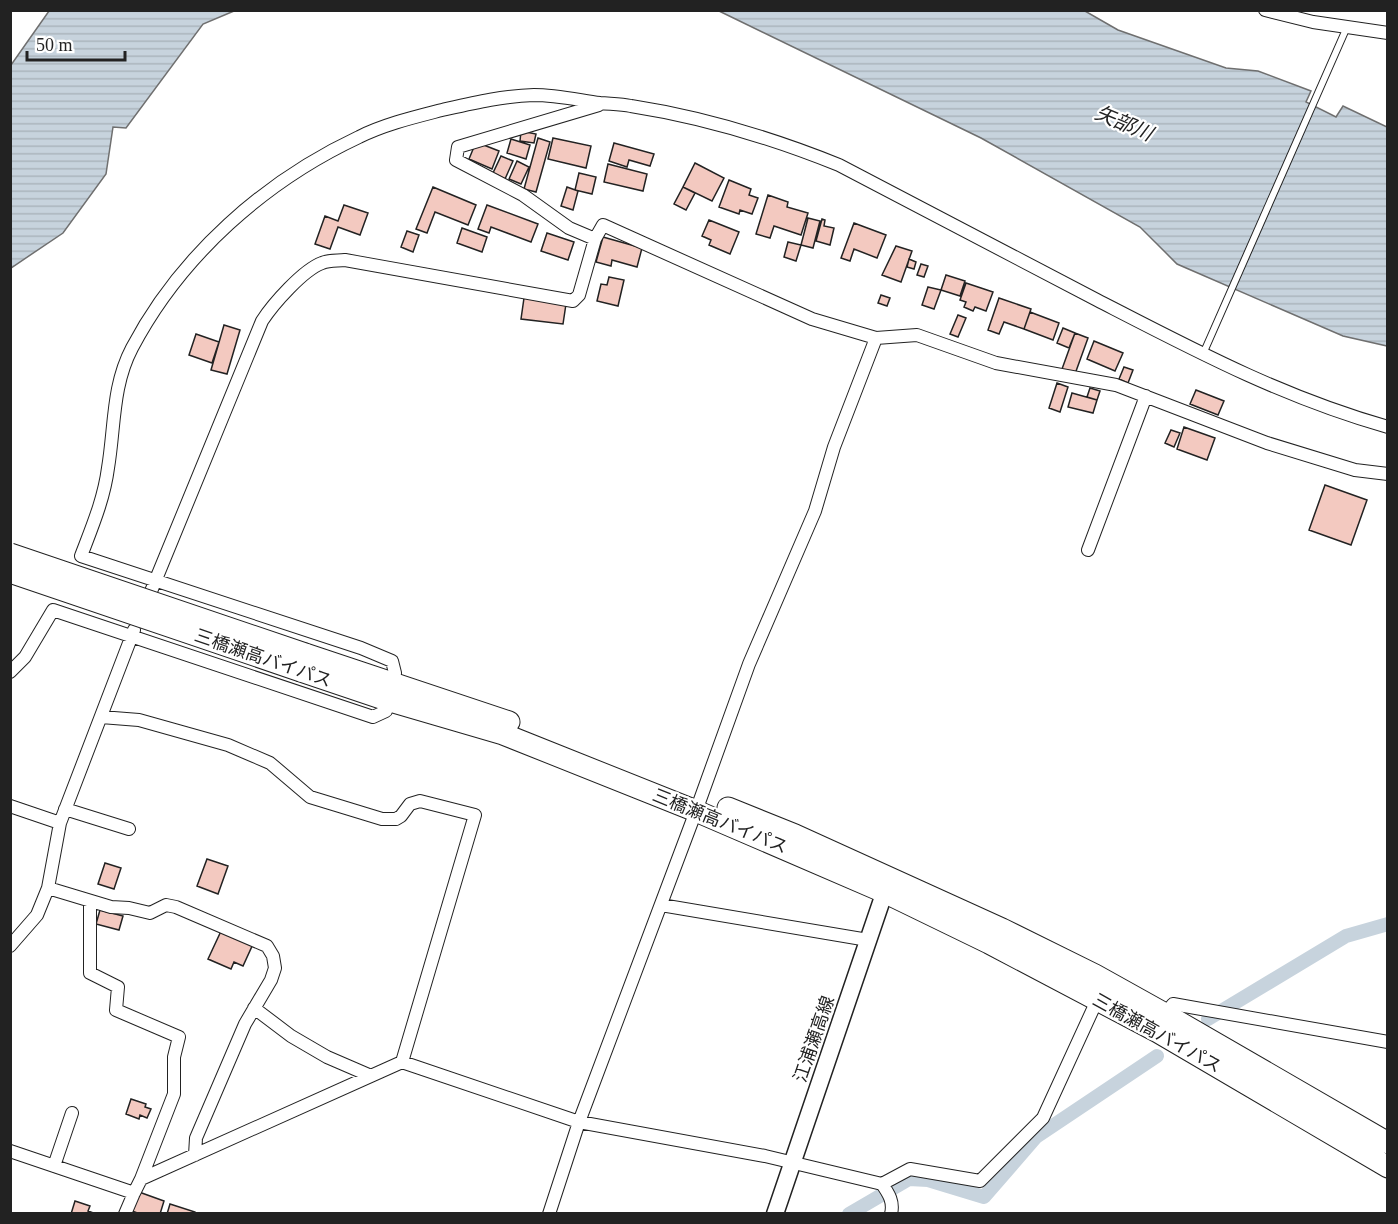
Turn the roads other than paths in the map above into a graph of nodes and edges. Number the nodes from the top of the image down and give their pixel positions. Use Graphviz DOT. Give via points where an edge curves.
graph roads {
  1 [pos="1265,10"];
  2 [pos="1347,27"];
  3 [pos="1388,33"];
  4 [pos="603,104"];
  5 [pos="595,239"];
  6 [pos="876,338"];
  7 [pos="1203,355"];
  8 [pos="1146,396"];
  9 [pos="1388,427"];
  10 [pos="1388,474"];
  11 [pos="1088,550"];
  12 [pos="10,554"];
  13 [pos="81,556"];
  14 [pos="10,572"];
  15 [pos="156,581"];
  16 [pos="53,610"];
  17 [pos="132,635"];
  18 [pos="25,657"];
  19 [pos="303,662"];
  20 [pos="10,672"];
  21 [pos="10,683"];
  22 [pos="391,692"];
  23 [pos="101,717"];
  24 [pos="698,804"];
  25 [pos="10,806"];
  26 [pos="65,809"];
  27 [pos="60,823"];
  28 [pos="129,829"];
  29 [pos="887,885"];
  30 [pos="48,888"];
  31 [pos="90,902"];
  32 [pos="661,905"];
  33 [pos="868,940"];
  34 [pos="10,946"];
  35 [pos="1102,991"];
  36 [pos="254,1008"];
  37 [pos="1165,1014"];
  38 [pos="1388,1042"];
  39 [pos="402,1062"];
  40 [pos="370,1076"];
  41 [pos="72,1113"];
  42 [pos="579,1122"];
  43 [pos="1388,1143"];
  44 [pos="10,1151"];
  45 [pos="195,1155"];
  46 [pos="792,1163"];
  47 [pos="54,1166"];
  48 [pos="1388,1167"];
  49 [pos="141,1179"];
  50 [pos="886,1190"];
  51 [pos="135,1193"];
  52 [pos="125,1214"];
  53 [pos="549,1214"];
  54 [pos="775,1214"];
  55 [pos="891,1214"];
  1 -- 2 [label="street"];
  2 -- 3 [label="street"];
  2 -- 7 [label="lane"];
  4 -- 5 [label="street" via="458,147 456,160 523,195 569,228"];
  4 -- 7 [label="street" via="696,118 839,165"];
  4 -- 13 [label="street" via="542,96 506,97 414,118 360,136 306,165 249,207 181,274 131,350 118,383 101,502"];
  5 -- 6 [label="street" via="603,225 812,319"];
  5 -- 15 [label="street" via="579,295 573,301 345,260 324,262 311,269 272,306 262,321"];
  6 -- 8 [label="street" via="917,335 996,363 1116,385"];
  6 -- 24 [label="street" via="834,447 815,511 749,664"];
  7 -- 9 [label="street" via="1304,400"];
  8 -- 10 [label="street" via="1267,443 1355,470"];
  8 -- 11 [label="street"];
  12 -- 19 [label="highway, 三橋瀬高バイパス, bridge"];
  13 -- 15 [label="street"];
  13 -- 16 [label="street"];
  14 -- 19 [label="highway, 三橋瀬高バイパス, bridge"];
  15 -- 17 [label="street"];
  15 -- 22 [label="street" via="392,661 395,673"];
  16 -- 17 [label="street"];
  16 -- 18 [label="street"];
  17 -- 22 [label="street" via="373,717 386,711"];
  17 -- 23 [label="street"];
  18 -- 20 [label="street"];
  18 -- 21 [label="street"];
  19 -- 22 [label="highway, 三橋瀬高バイパス"];
  22 -- 24 [label="highway, 三橋瀬高バイパス"];
  23 -- 26 [label="street"];
  23 -- 39 [label="street" via="139,720 228,745 270,763 310,797 382,819 396,819 410,804 420,801 475,815"];
  24 -- 29 [label="highway, 三橋瀬高バイパス" via="795,835"];
  24 -- 32 [label="street"];
  25 -- 27 [label="street"];
  26 -- 27 [label="street"];
  26 -- 28 [label="street"];
  27 -- 30 [label="street"];
  29 -- 33 [label="main road, 江浦瀬高線"];
  29 -- 35 [label="highway, 三橋瀬高バイパス" via="988,943"];
  30 -- 31 [label="street"];
  30 -- 34 [label="street" via="37,915"];
  31 -- 36 [label="street" via="150,913 165,905 176,907 267,946 275,968"];
  31 -- 49 [label="street" via="90,973 118,987 116,1011 179,1037 174,1057 174,1094"];
  32 -- 33 [label="street"];
  32 -- 42 [label="street"];
  33 -- 46 [label="main road, 江浦瀬高線"];
  35 -- 37 [label="highway, 三橋瀬高バイパス"];
  35 -- 48 [label="highway, 三橋瀬高バイパス" via="1158,1032"];
  35 -- 50 [label="street" via="1043,1118 980,1181 910,1169"];
  36 -- 40 [label="street" via="291,1036"];
  36 -- 45 [label="street" via="196,1138"];
  37 -- 38 [label="street" via="1173,1004"];
  37 -- 43 [label="highway, 三橋瀬高バイパス"];
  39 -- 40 [label="street"];
  39 -- 42 [label="street"];
  40 -- 45 [label="street"];
  41 -- 47 [label="street"];
  42 -- 46 [label="street"];
  42 -- 53 [label="street"];
  44 -- 47 [label="street"];
  45 -- 49 [label="street"];
  46 -- 50 [label="street"];
  46 -- 54 [label="main road, 江浦瀬高線"];
  47 -- 51 [label="street"];
  49 -- 51 [label="street"];
  50 -- 55 [label="street" via="893,1206"];
  51 -- 52 [label="street"];
}
